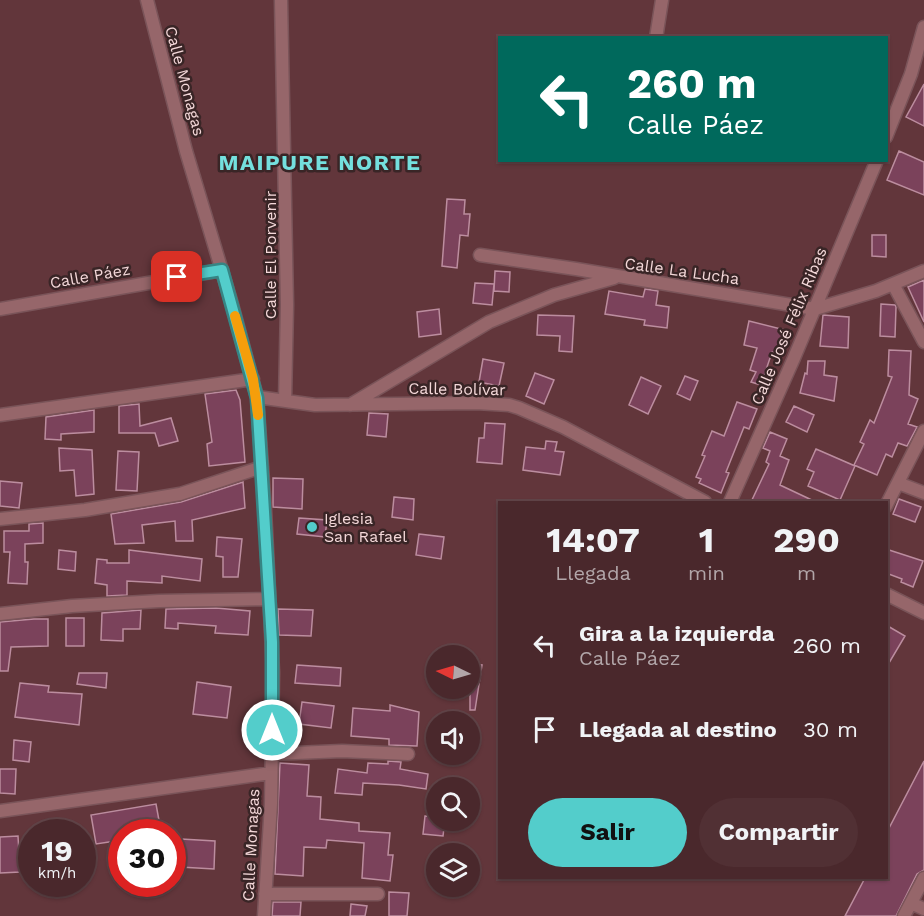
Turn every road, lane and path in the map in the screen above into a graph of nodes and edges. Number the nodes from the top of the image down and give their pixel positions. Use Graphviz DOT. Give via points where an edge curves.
graph roads {
  1 [pos="147,0"];
  2 [pos="281,0"];
  3 [pos="662,0"];
  4 [pos="924,27"];
  5 [pos="656,36"];
  6 [pos="888,132"];
  7 [pos="876,162"];
  8 [pos="480,255"];
  9 [pos="222,270"];
  10 [pos="924,271"];
  11 [pos="618,277"];
  12 [pos="893,284"];
  13 [pos="0,309"];
  14 [pos="815,309"];
  15 [pos="924,342"];
  16 [pos="253,379"];
  17 [pos="257,398"];
  18 [pos="285,401"];
  19 [pos="349,405"];
  20 [pos="0,415"];
  21 [pos="924,431"];
  22 [pos="262,466"];
  23 [pos="898,483"];
  24 [pos="924,493"];
  25 [pos="703,501"];
  26 [pos="730,501"];
  27 [pos="888,502"];
  28 [pos="0,519"];
  29 [pos="888,595"];
  30 [pos="269,599"];
  31 [pos="924,613"];
  32 [pos="0,614"];
  33 [pos="272,754"];
  34 [pos="408,754"];
  35 [pos="271,773"];
  36 [pos="0,811"];
  37 [pos="924,878"];
  38 [pos="266,894"];
  39 [pos="378,894"];
  40 [pos="911,903"];
  41 [pos="924,909"];
  42 [pos="264,916"];
  43 [pos="904,916"];
  1 -- 9 [label="street, Calle Monagas"];
  2 -- 18 [label="street, Calle El Porvenir"];
  3 -- 5 [label="street"];
  4 -- 6 [label="street"];
  7 -- 14 [label="street, Calle José Félix Ribas"];
  8 -- 11 [label="street"];
  9 -- 13 [label="street, Calle Páez"];
  9 -- 16 [label="street, Calle Monagas"];
  10 -- 12 [label="street, Calle La Lucha"];
  11 -- 14 [label="street, Calle La Lucha"];
  11 -- 19 [label="street, Calle La Lucha" via="554,295 489,322"];
  12 -- 14 [label="street, Calle La Lucha"];
  12 -- 15 [label="street"];
  14 -- 26 [label="street, Calle José Félix Ribas"];
  16 -- 17 [label="street, Calle Monagas"];
  16 -- 20 [label="street"];
  17 -- 18 [label="street, Calle Bolívar"];
  17 -- 22 [label="street, Calle Monagas"];
  18 -- 19 [label="street, Calle Bolívar"];
  19 -- 25 [label="street, Calle Bolívar" via="486,403 519,408"];
  21 -- 23 [label="street"];
  22 -- 28 [label="street" via="180,494"];
  22 -- 30 [label="street, Calle Monagas"];
  23 -- 24 [label="street"];
  23 -- 27 [label="street"];
  29 -- 31 [label="street"];
  30 -- 32 [label="street" via="159,601"];
  30 -- 33 [label="street, Calle Monagas"];
  33 -- 34 [label="street"];
  33 -- 35 [label="street, Calle Monagas"];
  35 -- 36 [label="street"];
  35 -- 38 [label="street, Calle Monagas"];
  37 -- 40 [label="street"];
  38 -- 39 [label="street"];
  38 -- 42 [label="street, Calle Monagas"];
  40 -- 41 [label="street"];
  40 -- 43 [label="street"];
}
